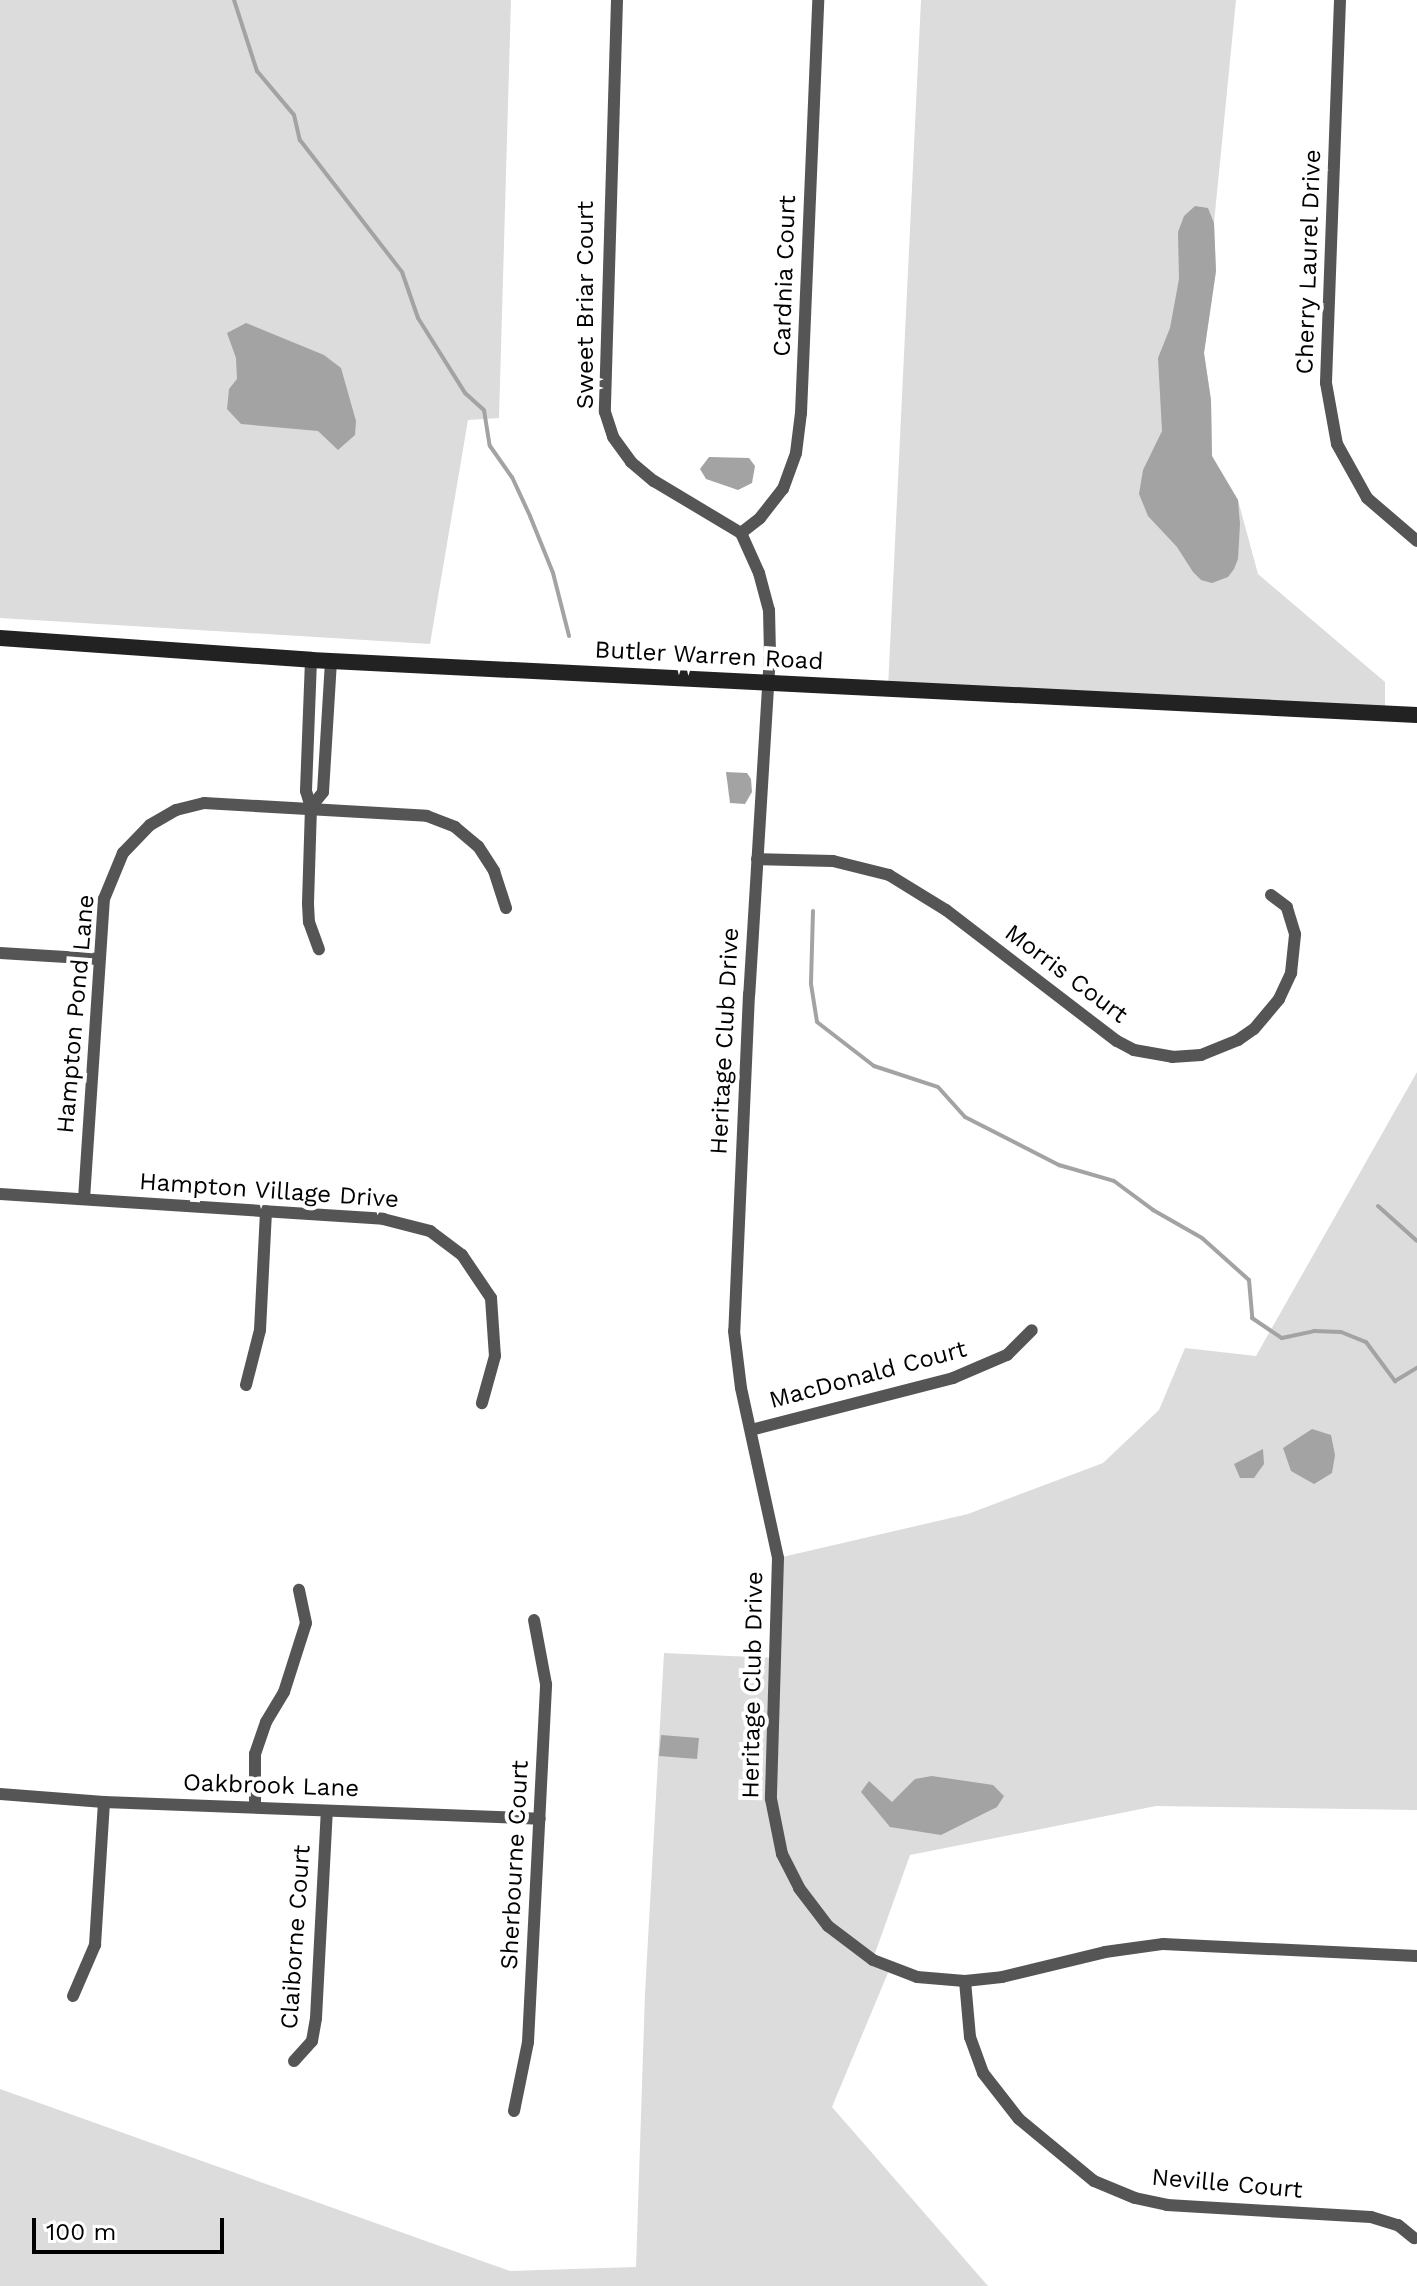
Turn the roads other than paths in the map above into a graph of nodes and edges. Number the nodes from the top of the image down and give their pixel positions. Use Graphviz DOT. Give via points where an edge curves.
graph roads {
  1 [pos="617,0"];
  2 [pos="818,0"];
  3 [pos="1340,0"];
  4 [pos="741,533"];
  5 [pos="1417,541"];
  6 [pos="0,638"];
  7 [pos="311,660"];
  8 [pos="331,660"];
  9 [pos="767,683"];
  10 [pos="1417,715"];
  11 [pos="311,807"];
  12 [pos="757,859"];
  13 [pos="1271,895"];
  14 [pos="506,908"];
  15 [pos="319,949"];
  16 [pos="0,953"];
  17 [pos="99,959"];
  18 [pos="0,1194"];
  19 [pos="84,1199"];
  20 [pos="266,1211"];
  21 [pos="1032,1330"];
  22 [pos="246,1385"];
  23 [pos="482,1403"];
  24 [pos="751,1430"];
  25 [pos="299,1590"];
  26 [pos="534,1620"];
  27 [pos="0,1794"];
  28 [pos="104,1802"];
  29 [pos="255,1806"];
  30 [pos="327,1811"];
  31 [pos="540,1819"];
  32 [pos="1417,1956"];
  33 [pos="965,1981"];
  34 [pos="73,1996"];
  35 [pos="294,2061"];
  36 [pos="514,2111"];
  37 [pos="1414,2238"];
  1 -- 4 [label="street, Sweet Briar Court" via="605,412 613,437 631,462"];
  2 -- 4 [label="street, Cardnia Court" via="796,453 783,489"];
  3 -- 5 [label="street, Cherry Laurel Drive" via="1326,383 1337,444 1367,498"];
  4 -- 9 [label="street" via="769,610"];
  6 -- 7 [label="main road, Butler Warren Road"];
  7 -- 8 [label="main road, Butler Warren Road"];
  7 -- 11 [label="street" via="306,791"];
  8 -- 9 [label="main road, Butler Warren Road"];
  8 -- 11 [label="street" via="323,792"];
  9 -- 10 [label="main road, Butler Warren Road"];
  9 -- 12 [label="street, Heritage Club Drive"];
  11 -- 14 [label="street, Hampton Pond Lane" via="408,813 455,827 484,853"];
  11 -- 15 [label="street" via="309,922"];
  11 -- 17 [label="street, Hampton Pond Lane" via="204,803 176,810 150,825 113,870 104,899"];
  12 -- 13 [label="street, Morris Court" via="833,861 889,875 946,910 1117,1041 1172,1057 1201,1055 1238,1040 1279,999 1291,973 1295,934 1287,907"];
  12 -- 24 [label="street, Heritage Club Drive" via="734,1293 736,1360"];
  16 -- 17 [label="street"];
  17 -- 19 [label="street, Hampton Pond Lane"];
  18 -- 19 [label="street, Hampton Village Drive"];
  19 -- 20 [label="street, Hampton Village Drive"];
  20 -- 22 [label="street" via="260,1330"];
  20 -- 23 [label="street, Hampton Village Drive" via="411,1224 462,1255 482,1279 493,1307 495,1356"];
  21 -- 24 [label="street, MacDonald Court" via="1007,1355 953,1378"];
  24 -- 33 [label="street, Heritage Club Drive" via="778,1558 771,1799 782,1854 815,1911 849,1944 917,1977"];
  25 -- 29 [label="street" via="306,1623 284,1692 255,1754"];
  26 -- 31 [label="street, Sherbourne Court" via="546,1684"];
  27 -- 28 [label="street, Oakbrook Lane"];
  28 -- 29 [label="street, Oakbrook Lane"];
  28 -- 34 [label="street" via="95,1945"];
  29 -- 30 [label="street, Oakbrook Lane"];
  30 -- 31 [label="street, Oakbrook Lane"];
  30 -- 35 [label="street, Claiborne Court" via="316,2018 312,2041"];
  31 -- 36 [label="street, Sherbourne Court" via="528,2042"];
  32 -- 33 [label="street, Heritage Club Drive" via="1163,1944"];
  33 -- 37 [label="street, Neville Court" via="970,2037 983,2073 1019,2119 1094,2181 1167,2205 1371,2217 1398,2225"];
}
